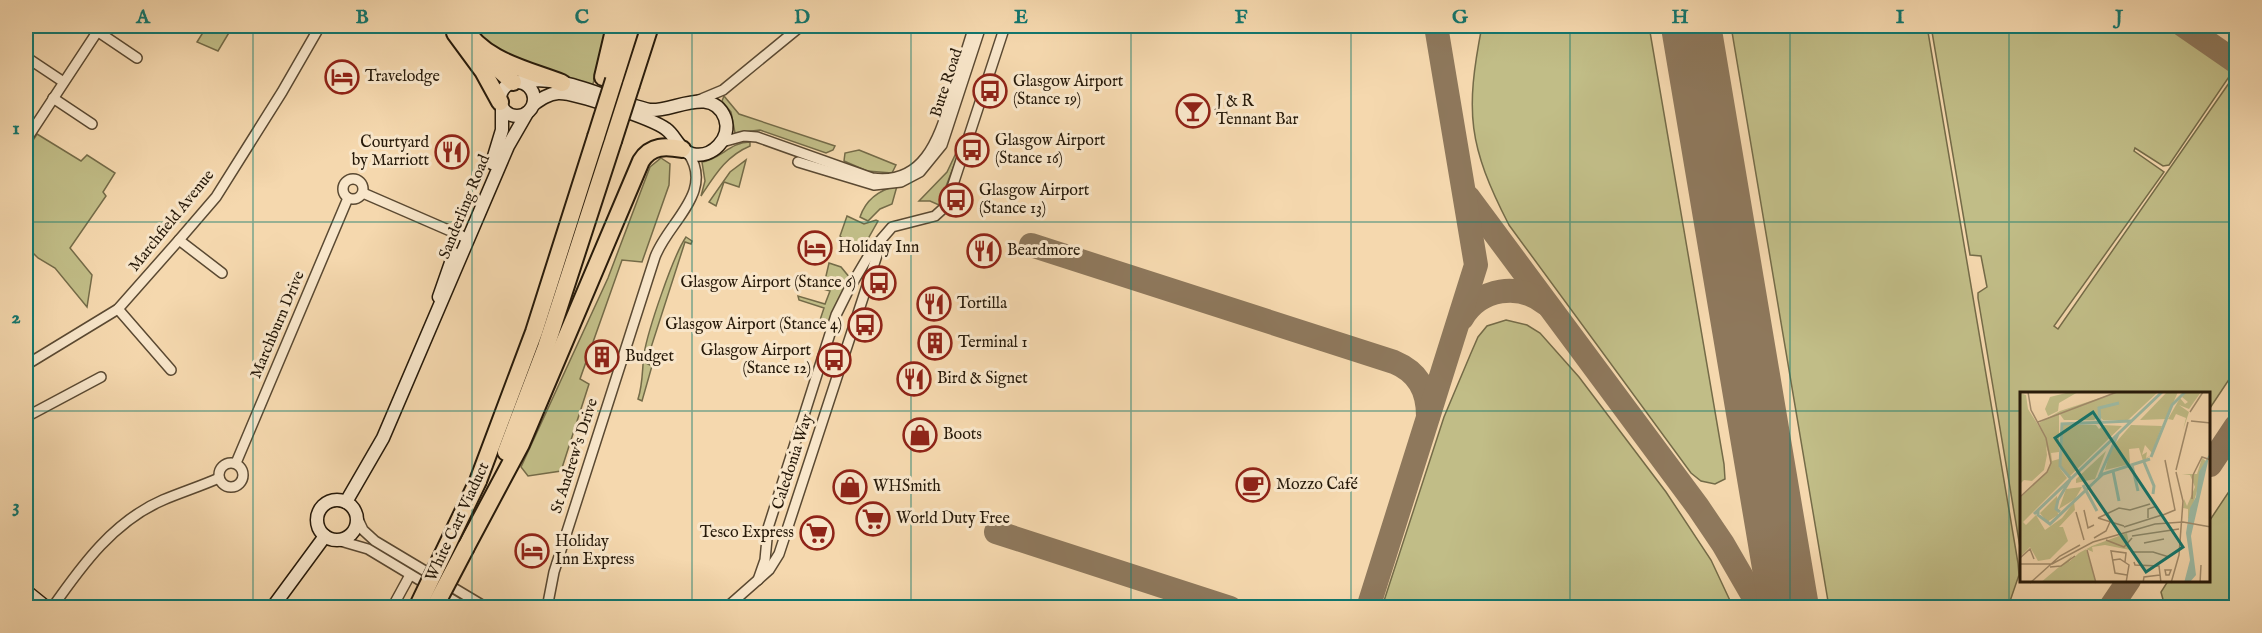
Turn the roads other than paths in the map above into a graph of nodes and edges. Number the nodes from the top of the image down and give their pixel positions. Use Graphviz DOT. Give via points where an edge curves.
graph roads {
  1 [pos="320,26"];
  2 [pos="452,26"];
  3 [pos="615,26"];
  4 [pos="631,26"];
  5 [pos="650,26"];
  6 [pos="801,26"];
  7 [pos="974,26"];
  8 [pos="981,26"];
  9 [pos="1005,26"];
  10 [pos="99,28"];
  11 [pos="466,32"];
  12 [pos="26,57"];
  13 [pos="137,58"];
  14 [pos="608,79"];
  15 [pos="62,81"];
  16 [pos="517,82"];
  17 [pos="562,83"];
  18 [pos="53,98"];
  19 [pos="694,101"];
  20 [pos="501,105"];
  21 [pos="530,109"];
  22 [pos="92,124"];
  23 [pos="26,140"];
  24 [pos="722,142"];
  25 [pos="937,148"];
  26 [pos="685,151"];
  27 [pos="798,162"];
  28 [pos="363,193"];
  29 [pos="348,198"];
  30 [pos="887,233"];
  31 [pos="462,236"];
  32 [pos="179,240"];
  33 [pos="222,273"];
  34 [pos="118,309"];
  35 [pos="435,315"];
  36 [pos="26,365"];
  37 [pos="171,370"];
  38 [pos="101,377"];
  39 [pos="26,417"];
  40 [pos="510,439"];
  41 [pos="236,463"];
  42 [pos="219,478"];
  43 [pos="346,502"];
  44 [pos="357,517"];
  45 [pos="325,536"];
  46 [pos="338,540"];
  47 [pos="410,574"];
  48 [pos="758,580"];
  49 [pos="26,591"];
  50 [pos="47,608"];
  51 [pos="52,608"];
  52 [pos="272,608"];
  53 [pos="392,608"];
  54 [pos="417,608"];
  55 [pos="435,608"];
  56 [pos="466,608"];
  57 [pos="487,608"];
  58 [pos="547,608"];
  59 [pos="726,608"];
  1 -- 32 [label="street, Marchfield Avenue" via="216,197"];
  2 -- 20 [label="highway"];
  3 -- 14 [label="highway"];
  4 -- 14 [label="highway"];
  5 -- 40 [label="highway, bridge" via="546,347"];
  6 -- 19 [label="street" via="723,90"];
  7 -- 25 [label="street, Bute Road"];
  8 -- 25 [label="street, Bute Road"];
  9 -- 30 [label="street, Caledonia Way" via="946,206 935,216 892,227"];
  10 -- 13 [label="street"];
  10 -- 15 [label="street"];
  11 -- 16 [label="highway" via="492,65"];
  11 -- 17 [label="highway" via="501,60"];
  12 -- 15 [label="street"];
  14 -- 40 [label="highway"];
  15 -- 18 [label="street"];
  16 -- 17 [label="street"];
  16 -- 20 [label="street" via="501,92"];
  16 -- 21 [label="street" via="534,93"];
  17 -- 19 [label="street" via="650,110 663,111"];
  18 -- 22 [label="street"];
  18 -- 23 [label="street"];
  19 -- 24 [label="street" via="708,103 721,112 726,124"];
  20 -- 21 [label="street" via="511,115"];
  20 -- 31 [label="street, Sanderling Road" via="499,144"];
  21 -- 26 [label="street" via="545,96 566,93 659,124 670,131"];
  21 -- 35 [label="street, Sanderling Road" via="508,146"];
  24 -- 25 [label="street" via="744,136 760,137 879,179 913,169"];
  24 -- 26 [label="street" via="704,154"];
  25 -- 27 [label="street" via="920,172 889,184 867,184"];
  26 -- 40 [label="highway" via="657,148 641,161"];
  26 -- 58 [label="street, St Andrew's Drive" via="696,173 695,191 655,257 566,534"];
  28 -- 29 [label="street" via="355,200"];
  28 -- 29 [label="street, Marchburn Drive" via="360,182 350,180 343,187"];
  28 -- 31 [label="street, Marchburn Drive"];
  29 -- 41 [label="street, Marchburn Drive"];
  30 -- 48 [label="street, Caledonia Way" via="872,267 779,554"];
  30 -- 48 [label="street, Caledonia Way" via="872,250 836,315 768,528 765,561"];
  31 -- 35 [label="street, Sanderling Road" via="442,282"];
  32 -- 33 [label="street"];
  32 -- 34 [label="street, Marchfield Avenue"];
  34 -- 36 [label="street, Marchfield Avenue"];
  34 -- 37 [label="street"];
  35 -- 43 [label="street, Sanderling Road" via="384,438"];
  38 -- 39 [label="street"];
  40 -- 54 [label="highway, White Cart Viaduct, bridge" via="459,522"];
  40 -- 55 [label="highway, White Cart Viaduct, bridge" via="466,547"];
  41 -- 42 [label="street, Marchburn Drive" via="222,466"];
  41 -- 42 [label="street, Marchburn Drive" via="243,473 240,484 228,486"];
  42 -- 51 [label="street, Marchburn Drive" via="164,500 116,530 87,560"];
  43 -- 44 [label="street"];
  43 -- 45 [label="street" via="331,501 319,511 317,522"];
  44 -- 46 [label="street" via="350,535"];
  44 -- 57 [label="street" via="375,541"];
  45 -- 46 [label="street"];
  45 -- 52 [label="street"];
  46 -- 47 [label="street" via="363,546"];
  47 -- 53 [label="street"];
  47 -- 56 [label="street"];
  48 -- 59 [label="street"];
  49 -- 50 [label="street"];
}
